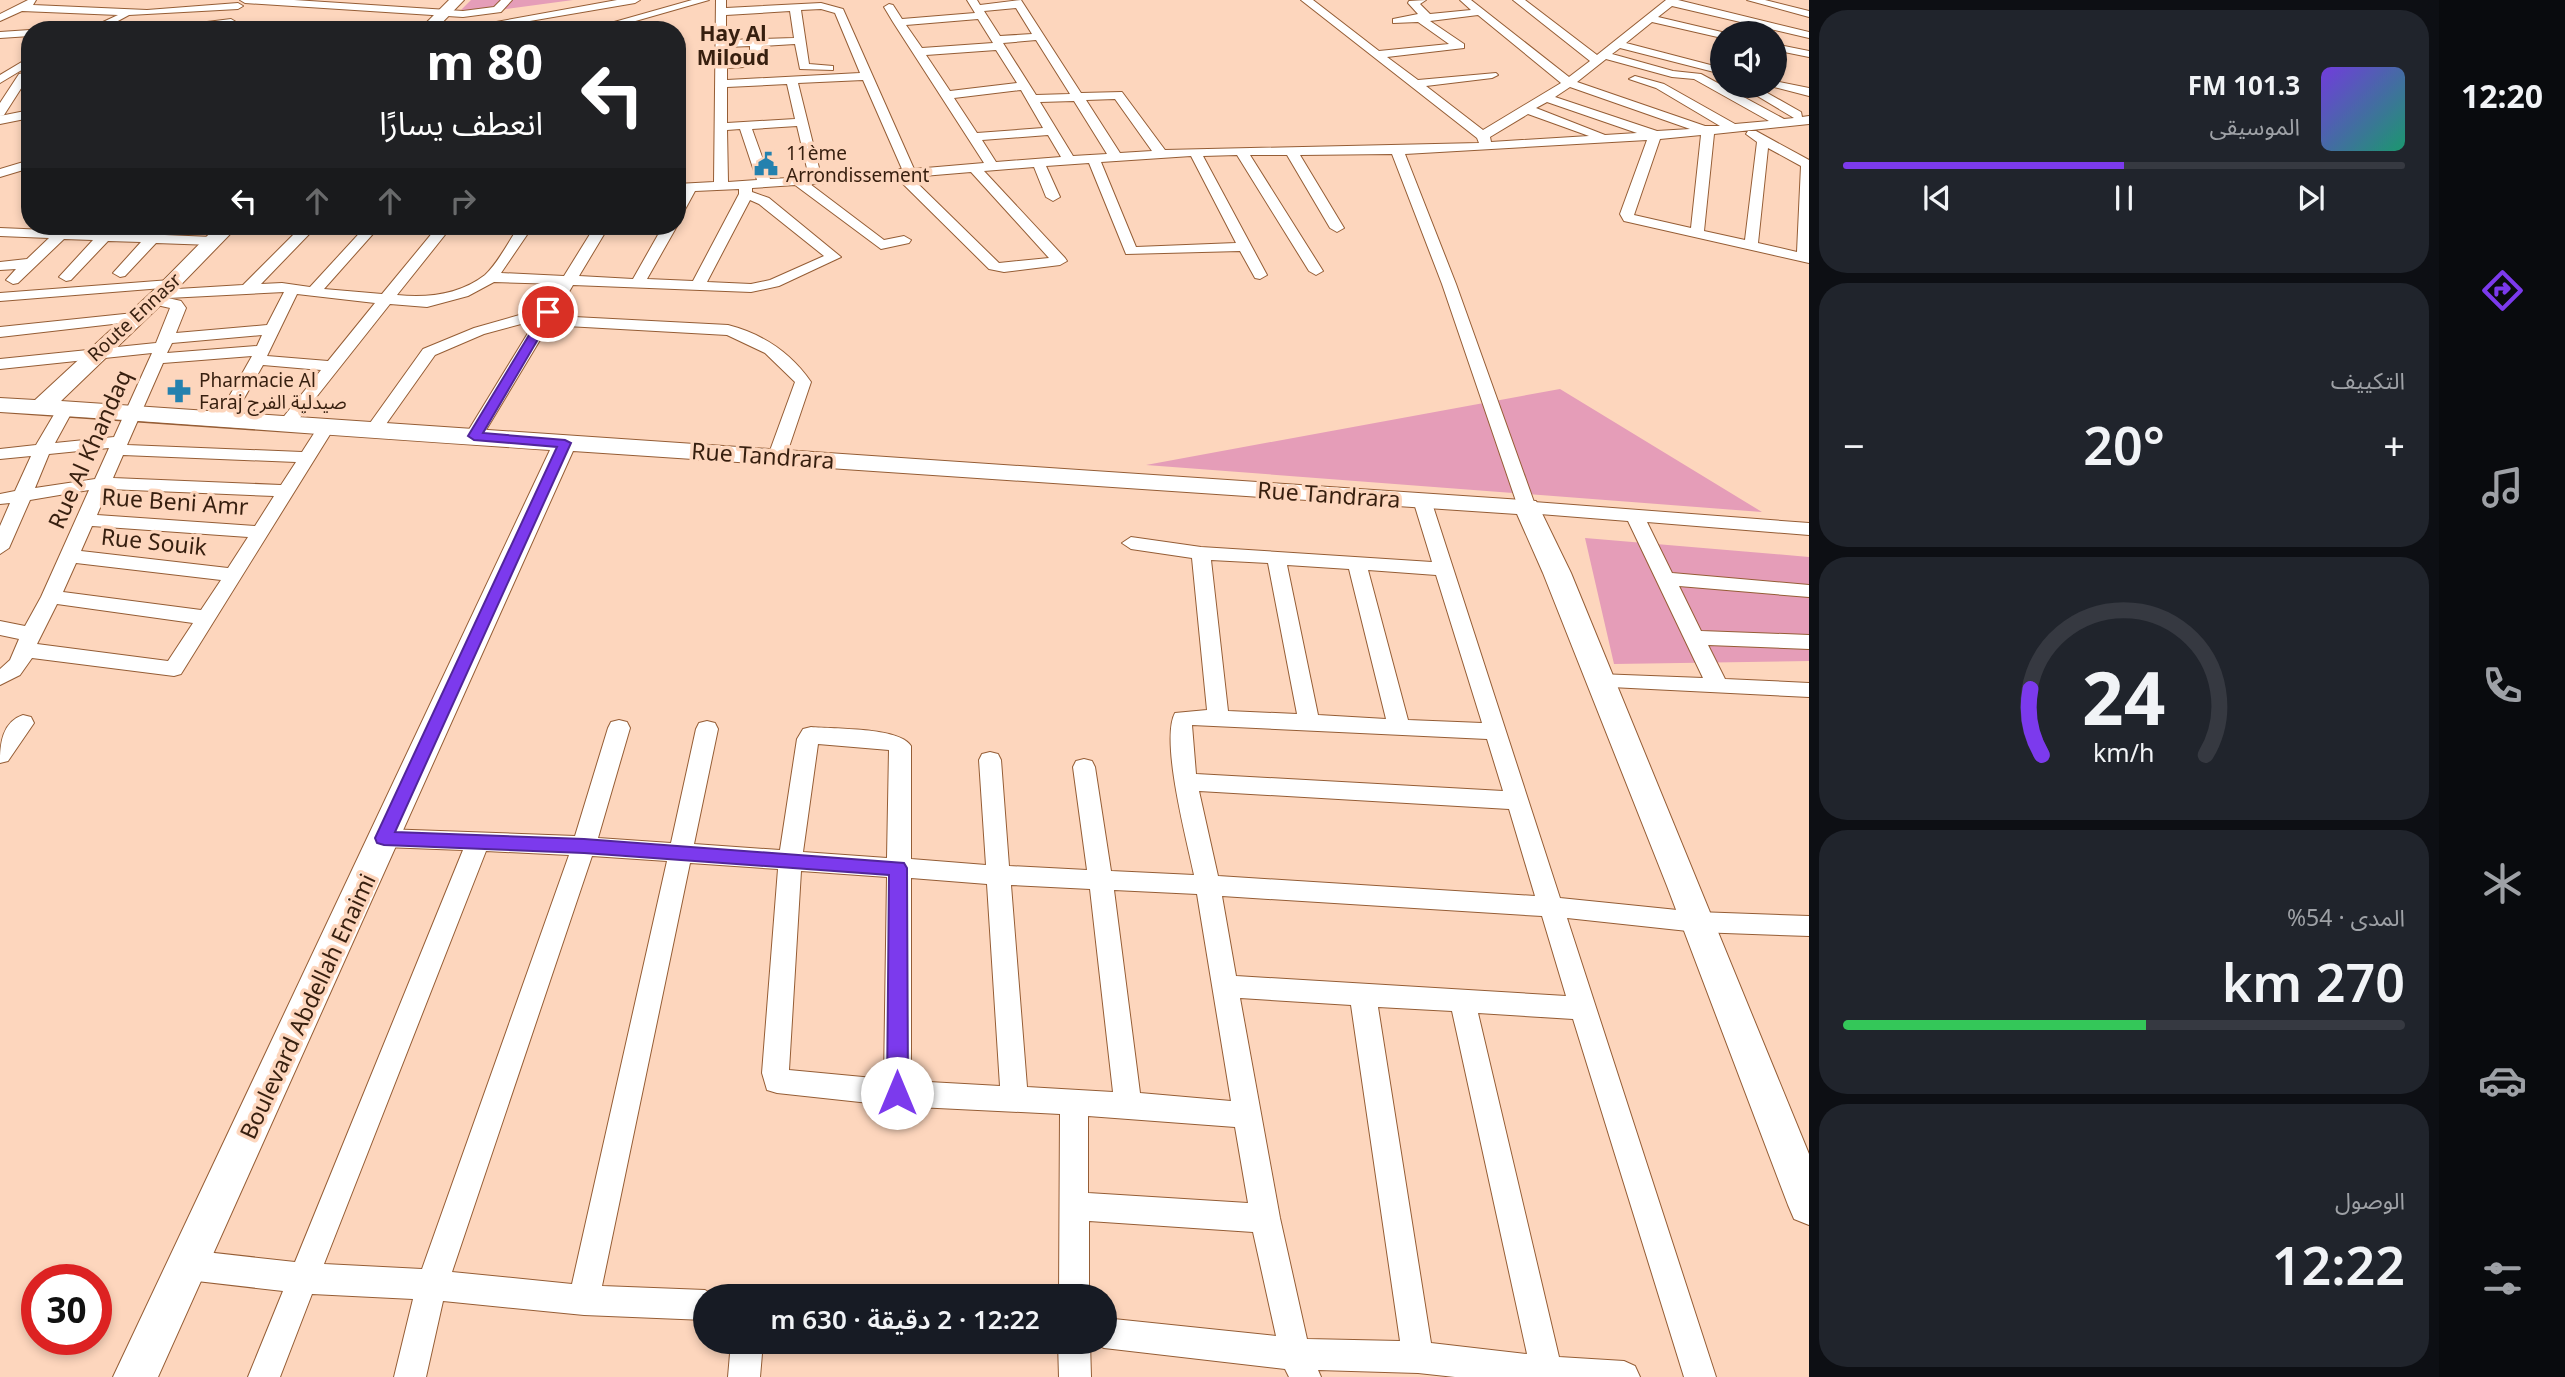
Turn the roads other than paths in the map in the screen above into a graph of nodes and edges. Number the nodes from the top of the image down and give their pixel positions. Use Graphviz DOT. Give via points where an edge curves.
graph roads {
  1 [pos="37,0"];
  2 [pos="457,0"];
  3 [pos="507,0"];
  4 [pos="570,0"];
  5 [pos="635,0"];
  6 [pos="704,0"];
  7 [pos="1306,0"];
  8 [pos="1421,0"];
  9 [pos="1465,0"];
  10 [pos="1518,0"];
  11 [pos="1752,0"];
  12 [pos="1672,1"];
  13 [pos="241,2"];
  14 [pos="1017,3"];
  15 [pos="720,6"];
  16 [pos="889,6"];
  17 [pos="677,7"];
  18 [pos="21,8"];
  19 [pos="795,8"];
  20 [pos="977,8"];
  21 [pos="497,10"];
  22 [pos="1793,10"];
  23 [pos="1481,12"];
  24 [pos="129,13"];
  25 [pos="442,14"];
  26 [pos="1809,14"];
  27 [pos="1422,17"];
  28 [pos="0,18"];
  29 [pos="1650,18"];
  30 [pos="1397,20"];
  31 [pos="113,21"];
  32 [pos="232,21"];
  33 [pos="435,21"];
  34 [pos="510,21"];
  35 [pos="577,21"];
  36 [pos="634,21"];
  37 [pos="643,21"];
  38 [pos="1750,21"];
  39 [pos="1781,21"];
  40 [pos="898,22"];
  41 [pos="1787,30"];
  42 [pos="1710,32"];
  43 [pos="21,34"];
  44 [pos="0,35"];
  45 [pos="1629,35"];
  46 [pos="1809,35"];
  47 [pos="1039,37"];
  48 [pos="800,41"];
  49 [pos="757,43"];
  50 [pos="998,43"];
  51 [pos="720,44"];
  52 [pos="1618,44"];
  53 [pos="1669,44"];
  54 [pos="1787,50"];
  55 [pos="918,52"];
  56 [pos="1378,54"];
  57 [pos="1807,54"];
  58 [pos="1793,62"];
  59 [pos="1598,63"];
  60 [pos="719,65"];
  61 [pos="1710,68"];
  62 [pos="866,71"];
  63 [pos="1492,75"];
  64 [pos="11,76"];
  65 [pos="1625,76"];
  66 [pos="1704,80"];
  67 [pos="792,81"];
  68 [pos="1569,83"];
  69 [pos="720,84"];
  70 [pos="1417,84"];
  71 [pos="1024,86"];
  72 [pos="1660,86"];
  73 [pos="1787,86"];
  74 [pos="1809,92"];
  75 [pos="946,95"];
  76 [pos="1079,96"];
  77 [pos="1547,98"];
  78 [pos="1770,98"];
  79 [pos="1784,98"];
  80 [pos="1032,99"];
  81 [pos="1750,105"];
  82 [pos="1732,108"];
  83 [pos="1529,110"];
  84 [pos="21,115"];
  85 [pos="0,117"];
  86 [pos="1809,117"];
  87 [pos="800,122"];
  88 [pos="1782,123"];
  89 [pos="745,126"];
  90 [pos="720,127"];
  91 [pos="1737,127"];
  92 [pos="1706,130"];
  93 [pos="1051,131"];
  94 [pos="1655,135"];
  95 [pos="974,137"];
  96 [pos="1608,139"];
  97 [pos="1763,140"];
  98 [pos="1485,141"];
  99 [pos="1809,149"];
  100 [pos="1397,150"];
  101 [pos="1241,151"];
  102 [pos="1291,151"];
  103 [pos="1195,152"];
  104 [pos="1786,152"];
  105 [pos="1161,154"];
  106 [pos="1116,157"];
  107 [pos="1093,159"];
  108 [pos="1069,160"];
  109 [pos="1038,162"];
  110 [pos="1809,164"];
  111 [pos="992,165"];
  112 [pos="973,166"];
  113 [pos="21,167"];
  114 [pos="904,172"];
  115 [pos="0,173"];
  116 [pos="816,180"];
  117 [pos="799,181"];
  118 [pos="765,185"];
  119 [pos="720,186"];
  120 [pos="686,188"];
  121 [pos="746,190"];
  122 [pos="1053,197"];
  123 [pos="1337,228"];
  124 [pos="21,230"];
  125 [pos="0,232"];
  126 [pos="1697,234"];
  127 [pos="60,235"];
  128 [pos="83,235"];
  129 [pos="197,235"];
  130 [pos="218,235"];
  131 [pos="301,235"];
  132 [pos="365,235"];
  133 [pos="438,235"];
  134 [pos="520,235"];
  135 [pos="596,235"];
  136 [pos="665,235"];
  137 [pos="105,236"];
  138 [pos="152,239"];
  139 [pos="904,240"];
  140 [pos="1751,245"];
  141 [pos="1245,247"];
  142 [pos="1806,258"];
  143 [pos="30,263"];
  144 [pos="0,266"];
  145 [pos="1316,271"];
  146 [pos="120,273"];
  147 [pos="1260,275"];
  148 [pos="66,277"];
  149 [pos="491,277"];
  150 [pos="13,280"];
  151 [pos="567,280"];
  152 [pos="638,283"];
  153 [pos="697,287"];
  154 [pos="248,288"];
  155 [pos="293,288"];
  156 [pos="161,293"];
  157 [pos="313,293"];
  158 [pos="0,297"];
  159 [pos="387,300"];
  160 [pos="546,316"];
  161 [pos="134,318"];
  162 [pos="272,329"];
  163 [pos="0,332"];
  164 [pos="161,349"];
  165 [pos="95,354"];
  166 [pos="260,355"];
  167 [pos="1,365"];
  168 [pos="333,366"];
  169 [pos="0,405"];
  170 [pos="40,408"];
  171 [pos="65,410"];
  172 [pos="132,413"];
  173 [pos="225,418"];
  174 [pos="285,425"];
  175 [pos="326,428"];
  176 [pos="373,430"];
  177 [pos="474,436"];
  178 [pos="565,443"];
  179 [pos="120,446"];
  180 [pos="42,450"];
  181 [pos="0,454"];
  182 [pos="778,456"];
  183 [pos="308,457"];
  184 [pos="102,483"];
  185 [pos="287,491"];
  186 [pos="23,496"];
  187 [pos="0,499"];
  188 [pos="1422,500"];
  189 [pos="1527,508"];
  190 [pos="1635,516"];
  191 [pos="86,520"];
  192 [pos="1809,529"];
  193 [pos="261,532"];
  194 [pos="1131,543"];
  195 [pos="0,548"];
  196 [pos="1201,553"];
  197 [pos="69,556"];
  198 [pos="1276,558"];
  199 [pos="1357,563"];
  200 [pos="1444,569"];
  201 [pos="234,575"];
  202 [pos="1666,579"];
  203 [pos="1809,591"];
  204 [pos="51,597"];
  205 [pos="208,618"];
  206 [pos="0,628"];
  207 [pos="1692,638"];
  208 [pos="28,642"];
  209 [pos="1809,642"];
  210 [pos="0,678"];
  211 [pos="1598,681"];
  212 [pos="1718,687"];
  213 [pos="1809,690"];
  214 [pos="1219,718"];
  215 [pos="1309,722"];
  216 [pos="23,723"];
  217 [pos="620,728"];
  218 [pos="1399,728"];
  219 [pos="706,729"];
  220 [pos="1496,732"];
  221 [pos="0,755"];
  222 [pos="989,760"];
  223 [pos="1084,766"];
  224 [pos="1186,782"];
  225 [pos="1518,801"];
  226 [pos="384,838"];
  227 [pos="478,841"];
  228 [pos="584,846"];
  229 [pos="681,854"];
  230 [pos="790,862"];
  231 [pos="898,868"];
  232 [pos="998,875"];
  233 [pos="1101,881"];
  234 [pos="1208,885"];
  235 [pos="1553,907"];
  236 [pos="1697,922"];
  237 [pos="1809,926"];
  238 [pos="1226,986"];
  239 [pos="1363,996"];
  240 [pos="1463,1002"];
  241 [pos="1582,1008"];
  242 [pos="897,1093"];
  243 [pos="1014,1098"];
  244 [pos="1074,1104"];
  245 [pos="1128,1105"];
  246 [pos="1249,1115"];
  247 [pos="1809,1205"];
  248 [pos="1074,1206"];
  249 [pos="1265,1218"];
  250 [pos="188,1265"];
  251 [pos="303,1278"];
  252 [pos="432,1284"];
  253 [pos="1074,1284"];
  254 [pos="584,1300"];
  255 [pos="693,1305"];
  256 [pos="1117,1335"];
  257 [pos="746,1354"];
  258 [pos="1074,1354"];
  259 [pos="1418,1357"];
  260 [pos="1300,1365"];
  261 [pos="1547,1372"];
  262 [pos="135,1377"];
  263 [pos="264,1377"];
  264 [pos="410,1377"];
  265 [pos="744,1377"];
  266 [pos="1074,1377"];
  267 [pos="1623,1377"];
  268 [pos="1700,1377"];
  1 -- 18 [label="street"];
  2 -- 25 [label="street"];
  3 -- 21 [label="street"];
  4 -- 21 [label="street"];
  5 -- 34 [label="street"];
  6 -- 17 [label="street"];
  7 -- 56 [label="street"];
  8 -- 27 [label="street" via="1413,3"];
  9 -- 23 [label="street"];
  10 -- 59 [label="street"];
  11 -- 22 [label="street"];
  12 -- 29 [label="street"];
  12 -- 38 [label="street"];
  13 -- 24 [label="street"];
  13 -- 25 [label="street"];
  13 -- 32 [label="street"];
  14 -- 20 [label="street"];
  14 -- 47 [label="street"];
  15 -- 19 [label="street"];
  15 -- 51 [label="street"];
  16 -- 40 [label="street"];
  17 -- 37 [label="street"];
  18 -- 24 [label="street"];
  18 -- 28 [label="street"];
  19 -- 48 [label="street"];
  19 -- 62 [label="street" via="821,6 839,11"];
  20 -- 40 [label="street"];
  20 -- 50 [label="street"];
  21 -- 25 [label="street"];
  22 -- 26 [label="street"];
  22 -- 39 [label="street"];
  23 -- 27 [label="street"];
  23 -- 68 [label="street"];
  24 -- 31 [label="street"];
  25 -- 33 [label="street"];
  27 -- 30 [label="street"];
  27 -- 56 [label="street" via="1460,46"];
  29 -- 42 [label="street"];
  29 -- 45 [label="street"];
  35 -- 36 [label="street" via="620,12 627,12"];
  40 -- 55 [label="street"];
  41 -- 46 [label="street"];
  43 -- 44 [label="street"];
  45 -- 52 [label="street"];
  45 -- 53 [label="street"];
  47 -- 50 [label="street"];
  47 -- 76 [label="street"];
  48 -- 49 [label="street"];
  48 -- 62 [label="street" via="806,69"];
  49 -- 51 [label="street"];
  49 -- 60 [label="street" via="756,64"];
  50 -- 55 [label="street"];
  50 -- 71 [label="street"];
  51 -- 60 [label="street"];
  52 -- 59 [label="street"];
  52 -- 61 [label="street"];
  54 -- 57 [label="street"];
  55 -- 75 [label="street"];
  56 -- 70 [label="street"];
  57 -- 58 [label="street"];
  59 -- 66 [label="street" via="1691,74"];
  59 -- 68 [label="street"];
  60 -- 69 [label="street"];
  62 -- 67 [label="street"];
  62 -- 114 [label="street"];
  63 -- 70 [label="street"];
  64 -- 85 [label="street"];
  65 -- 72 [label="street"];
  66 -- 72 [label="street"];
  66 -- 81 [label="street"];
  67 -- 69 [label="street"];
  67 -- 87 [label="street"];
  68 -- 77 [label="street"];
  68 -- 92 [label="street"];
  69 -- 90 [label="street"];
  70 -- 98 [label="street"];
  71 -- 75 [label="street"];
  71 -- 80 [label="street"];
  72 -- 91 [label="street"];
  73 -- 74 [label="street"];
  75 -- 95 [label="street"];
  76 -- 80 [label="street"];
  76 -- 105 [label="street" via="1121,97"];
  76 -- 106 [label="street"];
  77 -- 83 [label="street"];
  77 -- 94 [label="street"];
  78 -- 86 [label="street"];
  79 -- 86 [label="street"];
  80 -- 93 [label="street"];
  81 -- 82 [label="street"];
  81 -- 88 [label="street"];
  83 -- 96 [label="street"];
  83 -- 98 [label="street"];
  84 -- 85 [label="street"];
  86 -- 88 [label="street"];
  87 -- 89 [label="street"];
  87 -- 116 [label="street"];
  88 -- 91 [label="street"];
  89 -- 90 [label="street"];
  89 -- 118 [label="street"];
  90 -- 119 [label="street"];
  91 -- 92 [label="street"];
  91 -- 97 [label="street"];
  92 -- 94 [label="street"];
  92 -- 126 [label="street"];
  93 -- 95 [label="street"];
  93 -- 108 [label="street"];
  94 -- 96 [label="street"];
  94 -- 126 [label="street" via="1627,214"];
  95 -- 111 [label="street"];
  96 -- 98 [label="street"];
  97 -- 104 [label="street"];
  97 -- 140 [label="street"];
  98 -- 100 [label="street"];
  99 -- 104 [label="street"];
  100 -- 102 [label="street"];
  100 -- 189 [label="street"];
  101 -- 102 [label="street"];
  101 -- 103 [label="street"];
  101 -- 145 [label="street"];
  102 -- 123 [label="street"];
  103 -- 105 [label="street"];
  103 -- 141 [label="street"];
  104 -- 110 [label="street"];
  105 -- 106 [label="street"];
  106 -- 107 [label="street"];
  107 -- 108 [label="street"];
  107 -- 141 [label="street" via="1131,251"];
  108 -- 109 [label="street"];
  109 -- 111 [label="street"];
  109 -- 122 [label="street"];
  110 -- 142 [label="street"];
  111 -- 112 [label="street"];
  112 -- 114 [label="street"];
  112 -- 114 [label="street" via="1060,261 994,266"];
  113 -- 115 [label="street"];
  114 -- 116 [label="street"];
  116 -- 117 [label="street"];
  117 -- 118 [label="street"];
  117 -- 139 [label="street" via="881,245"];
  118 -- 121 [label="street"];
  119 -- 120 [label="street"];
  119 -- 121 [label="street"];
  121 -- 153 [label="street"];
  121 -- 153 [label="street" via="834,257 764,286"];
  124 -- 125 [label="street"];
  126 -- 140 [label="street"];
  127 -- 143 [label="street"];
  128 -- 137 [label="street"];
  129 -- 138 [label="street"];
  130 -- 156 [label="street, Route Ennasr"];
  131 -- 154 [label="street"];
  132 -- 157 [label="street"];
  133 -- 159 [label="street"];
  134 -- 149 [label="street"];
  135 -- 151 [label="street"];
  136 -- 152 [label="street"];
  137 -- 138 [label="street"];
  137 -- 148 [label="street"];
  138 -- 146 [label="street"];
  140 -- 142 [label="street"];
  141 -- 147 [label="street"];
  143 -- 144 [label="street"];
  143 -- 150 [label="street"];
  149 -- 151 [label="street"];
  149 -- 159 [label="street" via="463,293 436,300"];
  151 -- 152 [label="street"];
  151 -- 160 [label="street"];
  152 -- 153 [label="street"];
  154 -- 155 [label="street"];
  154 -- 156 [label="street"];
  155 -- 157 [label="street"];
  155 -- 162 [label="street"];
  156 -- 158 [label="street"];
  156 -- 161 [label="street, Route Ennasr"];
  156 -- 164 [label="street, Rue Al Khandaq" via="178,306"];
  157 -- 159 [label="street"];
  159 -- 168 [label="street"];
  160 -- 176 [label="street" via="479,331 429,352"];
  160 -- 177 [label="street"];
  160 -- 182 [label="street" via="728,330 748,336 791,366 803,382"];
  161 -- 163 [label="street"];
  161 -- 165 [label="street, Route Ennasr"];
  162 -- 164 [label="street"];
  162 -- 166 [label="street"];
  164 -- 165 [label="street"];
  164 -- 166 [label="street"];
  164 -- 172 [label="street, Rue Al Khandaq"];
  165 -- 167 [label="street"];
  165 -- 170 [label="street, Route Ennasr"];
  166 -- 168 [label="street"];
  166 -- 173 [label="street"];
  168 -- 174 [label="street"];
  169 -- 170 [label="street, Rue Tandrara"];
  170 -- 171 [label="street, Rue Tandrara"];
  171 -- 172 [label="street, Rue Tandrara"];
  171 -- 180 [label="street"];
  172 -- 173 [label="street, Rue Tandrara"];
  172 -- 179 [label="street, Rue Al Khandaq"];
  173 -- 174 [label="street, Rue Tandrara"];
  174 -- 175 [label="street, Rue Tandrara"];
  175 -- 176 [label="street, Rue Tandrara"];
  175 -- 183 [label="street"];
  176 -- 177 [label="street, Rue Tandrara"];
  177 -- 178 [label="street, Rue Tandrara"];
  178 -- 182 [label="street, Rue Tandrara"];
  178 -- 226 [label="street, Boulevard Abdellah Enaimi"];
  179 -- 180 [label="street"];
  179 -- 183 [label="street"];
  179 -- 184 [label="street, Rue Al Khandaq"];
  180 -- 181 [label="street"];
  180 -- 186 [label="street"];
  182 -- 188 [label="street, Rue Tandrara"];
  183 -- 185 [label="street"];
  184 -- 185 [label="street"];
  184 -- 186 [label="street"];
  184 -- 191 [label="street, Rue Al Khandaq"];
  185 -- 193 [label="street"];
  186 -- 187 [label="street"];
  186 -- 195 [label="street"];
  188 -- 189 [label="street, Rue Tandrara"];
  188 -- 200 [label="street"];
  189 -- 190 [label="street"];
  189 -- 211 [label="street"];
  190 -- 192 [label="street"];
  190 -- 202 [label="street"];
  191 -- 193 [label="street, Rue Beni Amr"];
  191 -- 197 [label="street, Rue Al Khandaq"];
  193 -- 201 [label="street"];
  194 -- 196 [label="street"];
  196 -- 198 [label="street"];
  196 -- 214 [label="street"];
  197 -- 201 [label="street, Rue Souik"];
  197 -- 204 [label="street, Rue Al Khandaq"];
  198 -- 199 [label="street"];
  198 -- 215 [label="street"];
  199 -- 200 [label="street"];
  199 -- 218 [label="street"];
  200 -- 220 [label="street"];
  201 -- 205 [label="street"];
  202 -- 203 [label="street"];
  202 -- 207 [label="street"];
  204 -- 205 [label="street"];
  204 -- 208 [label="street, Rue Al Khandaq"];
  205 -- 208 [label="street" via="174,669"];
  206 -- 208 [label="street"];
  207 -- 209 [label="street"];
  207 -- 212 [label="street"];
  208 -- 210 [label="street, Rue Al Khandaq" via="15,669"];
  211 -- 212 [label="street"];
  211 -- 236 [label="street"];
  212 -- 213 [label="street"];
  214 -- 215 [label="street"];
  214 -- 224 [label="street" via="1183,718"];
  215 -- 218 [label="street"];
  216 -- 221 [label="street"];
  217 -- 228 [label="street"];
  218 -- 220 [label="street"];
  219 -- 229 [label="street"];
  220 -- 225 [label="street"];
  222 -- 232 [label="street"];
  223 -- 233 [label="street"];
  224 -- 225 [label="street"];
  224 -- 234 [label="street"];
  225 -- 235 [label="street"];
  226 -- 227 [label="street"];
  226 -- 250 [label="street, Boulevard Abdellah Enaimi"];
  227 -- 228 [label="street"];
  227 -- 251 [label="street"];
  228 -- 229 [label="street"];
  228 -- 252 [label="street"];
  229 -- 230 [label="street"];
  229 -- 254 [label="street"];
  230 -- 231 [label="street"];
  230 -- 231 [label="street" via="808,739 817,735 899,743"];
  230 -- 242 [label="street" via="777,1081"];
  231 -- 232 [label="street"];
  231 -- 242 [label="street"];
  232 -- 233 [label="street"];
  232 -- 243 [label="street"];
  233 -- 234 [label="street"];
  233 -- 245 [label="street"];
  234 -- 235 [label="street"];
  234 -- 238 [label="street"];
  235 -- 236 [label="street"];
  235 -- 241 [label="street"];
  236 -- 237 [label="street"];
  236 -- 247 [label="street"];
  238 -- 239 [label="street"];
  238 -- 246 [label="street"];
  239 -- 240 [label="street"];
  239 -- 259 [label="street"];
  240 -- 241 [label="street"];
  240 -- 261 [label="street"];
  241 -- 268 [label="street"];
  242 -- 243 [label="street"];
  243 -- 244 [label="street"];
  244 -- 245 [label="street"];
  244 -- 248 [label="street"];
  245 -- 246 [label="street"];
  246 -- 249 [label="street"];
  248 -- 249 [label="street"];
  248 -- 253 [label="street"];
  249 -- 260 [label="street"];
  250 -- 251 [label="street"];
  250 -- 262 [label="street, Boulevard Abdellah Enaimi"];
  251 -- 252 [label="street"];
  251 -- 263 [label="street"];
  252 -- 254 [label="street"];
  252 -- 264 [label="street"];
  254 -- 255 [label="street"];
  256 -- 260 [label="street"];
  257 -- 265 [label="street"];
  258 -- 266 [label="street"];
  259 -- 260 [label="street"];
  259 -- 261 [label="street"];
  261 -- 267 [label="street"];
}
